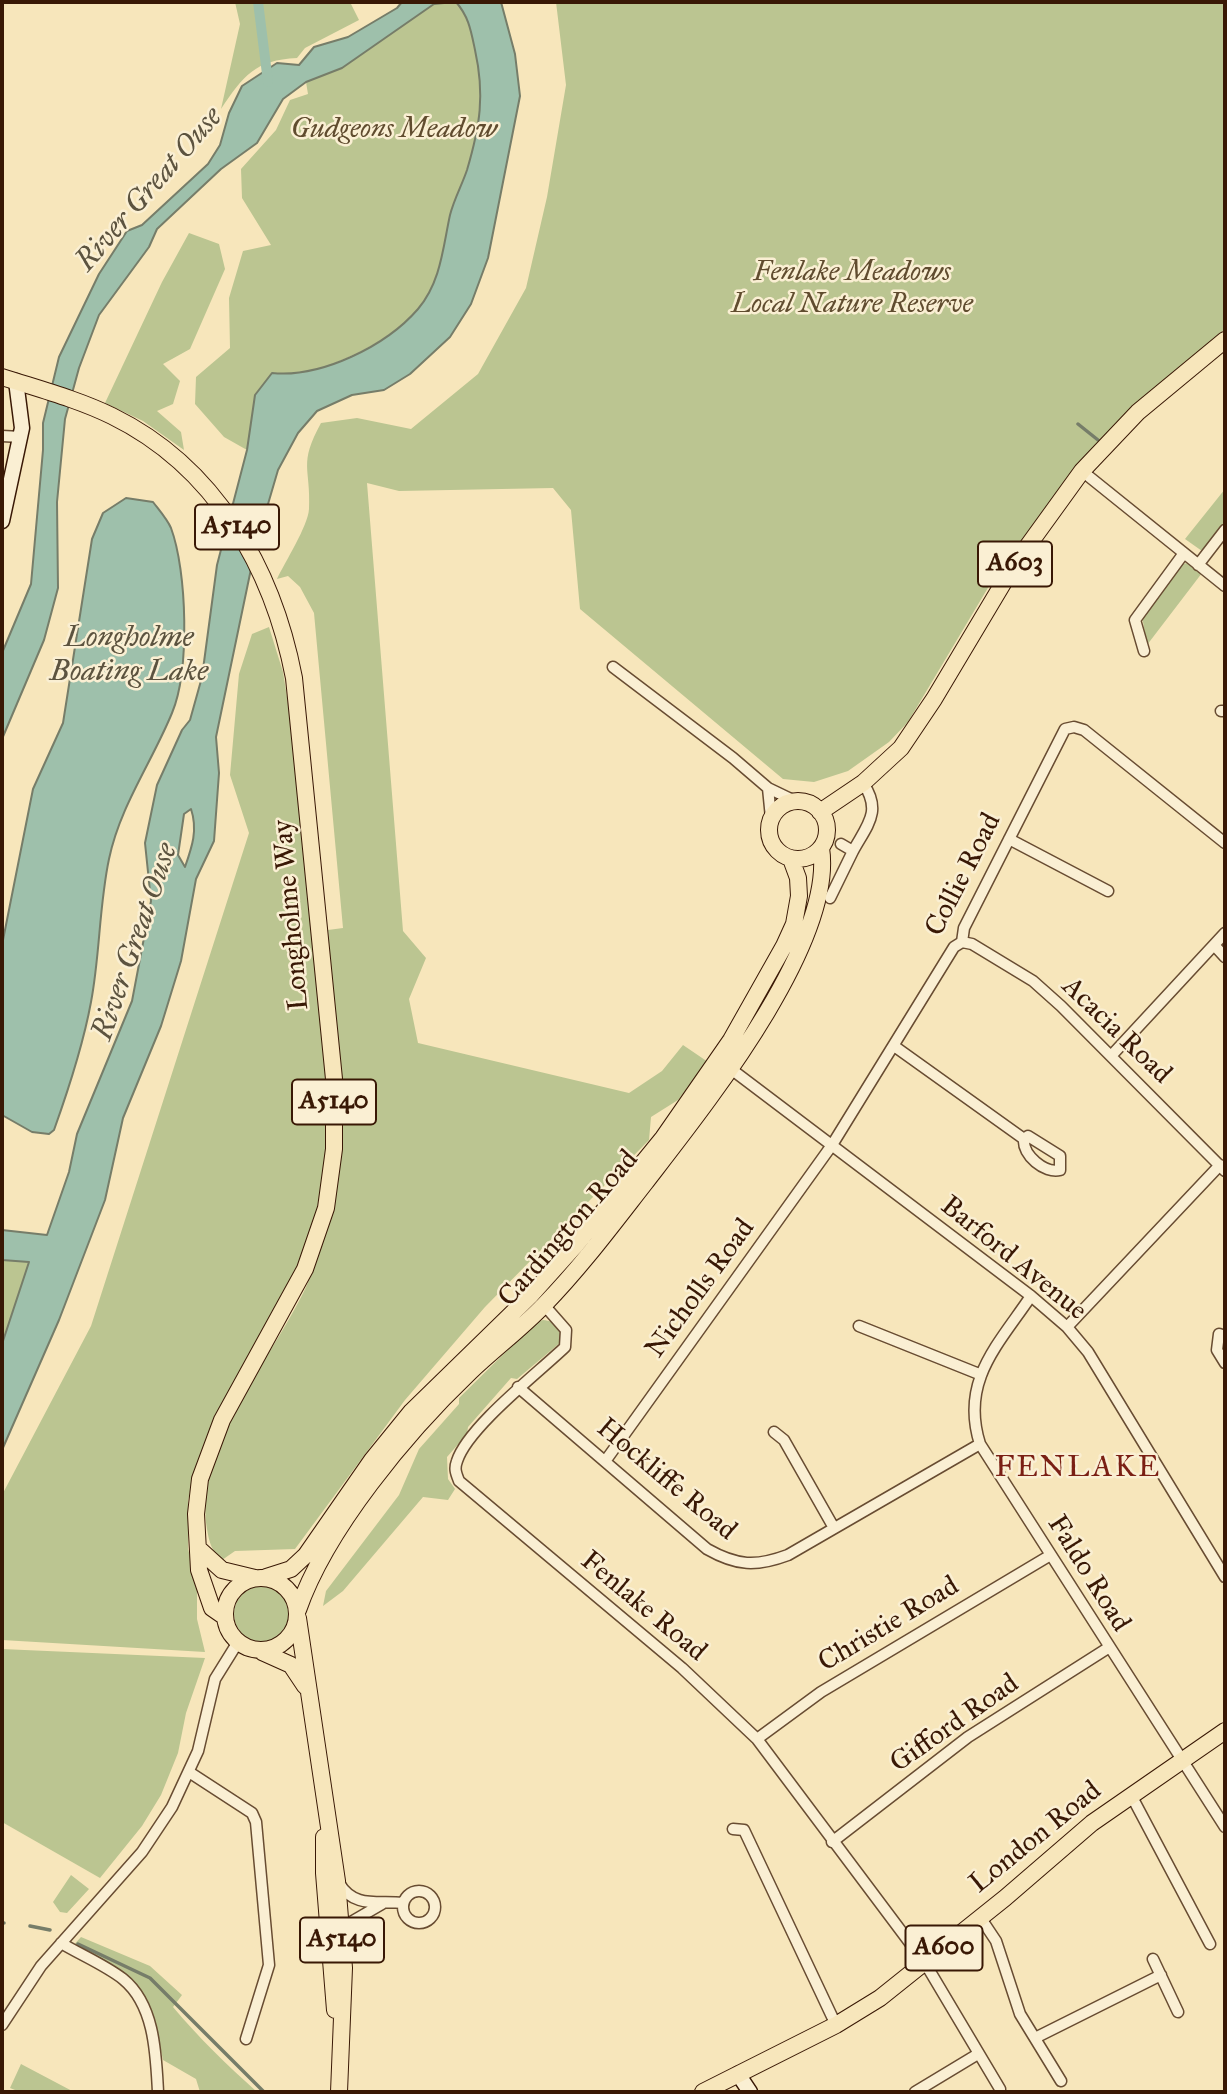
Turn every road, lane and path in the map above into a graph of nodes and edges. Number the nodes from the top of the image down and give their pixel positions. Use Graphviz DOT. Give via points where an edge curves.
graph roads {
  1 [pos="1225,340"];
  2 [pos="9,379"];
  3 [pos="2,436"];
  4 [pos="20,437"];
  5 [pos="1082,471"];
  6 [pos="2,521"];
  7 [pos="1225,530"];
  8 [pos="1184,553"];
  9 [pos="1198,565"];
  10 [pos="1225,586"];
  11 [pos="1144,651"];
  12 [pos="613,667"];
  13 [pos="863,783"];
  14 [pos="768,788"];
  15 [pos="846,794"];
  16 [pos="799,802"];
  17 [pos="820,812"];
  18 [pos="771,818"];
  19 [pos="1009,839"];
  20 [pos="1225,843"];
  21 [pos="841,844"];
  22 [pos="821,848"];
  23 [pos="853,851"];
  24 [pos="791,859"];
  25 [pos="1108,891"];
  26 [pos="830,898"];
  27 [pos="1225,933"];
  28 [pos="962,942"];
  29 [pos="1214,945"];
  30 [pos="1225,957"];
  31 [pos="894,1046"];
  32 [pos="1111,1056"];
  33 [pos="731,1069"];
  34 [pos="1024,1139"];
  35 [pos="832,1145"];
  36 [pos="1222,1168"];
  37 [pos="1031,1296"];
  38 [pos="544,1305"];
  39 [pos="859,1326"];
  40 [pos="1067,1327"];
  41 [pos="1225,1336"];
  42 [pos="1225,1363"];
  43 [pos="979,1374"];
  44 [pos="518,1387"];
  45 [pos="774,1432"];
  46 [pos="980,1444"];
  47 [pos="606,1460"];
  48 [pos="834,1528"];
  49 [pos="200,1550"];
  50 [pos="1049,1556"];
  51 [pos="1225,1577"];
  52 [pos="261,1578"];
  53 [pos="298,1614"];
  54 [pos="225,1616"];
  55 [pos="238,1642"];
  56 [pos="1108,1648"];
  57 [pos="259,1650"];
  58 [pos="308,1692"];
  59 [pos="1225,1731"];
  60 [pos="757,1739"];
  61 [pos="1183,1760"];
  62 [pos="189,1772"];
  63 [pos="1131,1795"];
  64 [pos="327,1817"];
  65 [pos="1225,1827"];
  66 [pos="733,1829"];
  67 [pos="832,1842"];
  68 [pos="337,1881"];
  69 [pos="403,1903"];
  70 [pos="382,1904"];
  71 [pos="980,1917"];
  72 [pos="61,1943"];
  73 [pos="1210,1944"];
  74 [pos="343,1950"];
  75 [pos="1153,1959"];
  76 [pos="925,1963"];
  77 [pos="1161,1975"];
  78 [pos="1178,2012"];
  79 [pos="2,2025"];
  80 [pos="836,2025"];
  81 [pos="1035,2038"];
  82 [pos="246,2039"];
  83 [pos="978,2054"];
  84 [pos="339,2064"];
  85 [pos="738,2074"];
  86 [pos="1061,2081"];
  87 [pos="1000,2089"];
  88 [pos="159,2092"];
  89 [pos="339,2092"];
  90 [pos="704,2092"];
  91 [pos="750,2092"];
  92 [pos="915,2092"];
  1 -- 5 [label="main road, A603" via="1138,412"];
  2 -- 4 [label="street" via="20,405"];
  2 -- 49 [label="main road, Longholme Way / A5140" via="114,417 162,447 192,474 232,519 260,568 283,626 298,700 335,1102 332,1171 320,1229 305,1269 222,1420 203,1465 196,1504"];
  3 -- 4 [label="street"];
  4 -- 6 [label="street"];
  5 -- 8 [label="street"];
  5 -- 13 [label="main road, A603" via="1013,565 916,727 901,748"];
  7 -- 9 [label="street"];
  8 -- 9 [label="street"];
  8 -- 11 [label="street" via="1135,620"];
  9 -- 10 [label="street"];
  12 -- 14 [label="street"];
  13 -- 15 [label="main road, A603"];
  13 -- 23 [label="street" via="874,809"];
  14 -- 16 [label="street"];
  14 -- 18 [label="street"];
  15 -- 16 [label="main road, A603"];
  15 -- 17 [label="main road, A603"];
  16 -- 17 [label="main road"];
  16 -- 18 [label="main road" via="781,806"];
  17 -- 22 [label="main road" via="827,836"];
  18 -- 24 [label="main road" via="768,832 774,848"];
  19 -- 20 [label="street, Collie Road" via="1065,730 1074,727 1084,730"];
  19 -- 25 [label="street"];
  19 -- 28 [label="street, Collie Road" via="964,928"];
  21 -- 23 [label="street"];
  22 -- 24 [label="main road" via="804,859"];
  22 -- 33 [label="main road, Cardington Road" via="823,862 809,929"];
  23 -- 26 [label="street"];
  24 -- 52 [label="main road, Cardington Road" via="799,897 784,946 732,1040 663,1138 531,1295 411,1412 306,1555 291,1569"];
  27 -- 29 [label="street"];
  28 -- 31 [label="street, Collie Road" via="954,947"];
  28 -- 32 [label="street, Acacia Road" via="1033,981"];
  29 -- 30 [label="street"];
  29 -- 32 [label="street"];
  31 -- 34 [label="street"];
  31 -- 35 [label="street, Collie Road"];
  32 -- 36 [label="street, Acacia Road"];
  33 -- 35 [label="street, Barford Avenue"];
  33 -- 38 [label="main road, Cardington Road"];
  35 -- 37 [label="street, Barford Avenue"];
  35 -- 47 [label="street, Nicholls Road"];
  36 -- 40 [label="street"];
  37 -- 40 [label="street, Barford Avenue"];
  37 -- 43 [label="street, Faldo Road"];
  38 -- 44 [label="street, Fenlake Road" via="566,1330 565,1348"];
  38 -- 53 [label="main road, Cardington Road" via="470,1372 383,1469 314,1568"];
  39 -- 43 [label="street"];
  40 -- 51 [label="street, Barford Avenue" via="1105,1379"];
  41 -- 42 [label="street" via="1219,1334 1217,1350"];
  43 -- 46 [label="street, Faldo Road" via="973,1406"];
  44 -- 47 [label="street, Hockliffe Road"];
  44 -- 60 [label="street, Fenlake Road" via="458,1457 455,1470 459,1481 682,1668"];
  45 -- 48 [label="street" via="784,1440"];
  46 -- 48 [label="street, Hockliffe Road"];
  46 -- 50 [label="street, Faldo Road"];
  47 -- 48 [label="street, Hockliffe Road" via="707,1549 726,1560 763,1564"];
  49 -- 52 [label="main road" via="222,1570"];
  49 -- 54 [label="main road, Longholme Way / A5140" via="205,1591 212,1608"];
  50 -- 56 [label="street, Faldo Road"];
  50 -- 60 [label="street, Christie Road" via="821,1692"];
  52 -- 53 [label="main road" via="285,1586 296,1601"];
  52 -- 54 [label="main road" via="246,1581 230,1594"];
  53 -- 57 [label="main road" via="289,1638 270,1650"];
  53 -- 58 [label="main road, A5140"];
  54 -- 55 [label="main road"];
  55 -- 57 [label="main road"];
  55 -- 62 [label="street" via="215,1679"];
  56 -- 61 [label="street, Faldo Road"];
  56 -- 67 [label="street, Gifford Road" via="968,1737"];
  57 -- 58 [label="main road, A5140" via="291,1665"];
  58 -- 64 [label="main road, A5140"];
  59 -- 61 [label="main road, London Road / A600"];
  60 -- 67 [label="street, Fenlake Road"];
  61 -- 63 [label="main road, London Road / A600"];
  61 -- 65 [label="street, Faldo Road"];
  62 -- 72 [label="street" via="142,1852"];
  62 -- 82 [label="street" via="252,1813 256,1822 269,1965"];
  63 -- 71 [label="main road, London Road / A600"];
  63 -- 73 [label="street"];
  64 -- 68 [label="main road, A5140"];
  64 -- 84 [label="main road, A5140" via="324,1873"];
  66 -- 80 [label="street" via="744,1830"];
  67 -- 76 [label="street, Fenlake Road"];
  68 -- 70 [label="street" via="352,1898"];
  68 -- 74 [label="main road, A5140"];
  69 -- 70 [label="street"];
  70 -- 74 [label="street" via="351,1922"];
  71 -- 76 [label="main road, London Road / A600"];
  71 -- 81 [label="street" via="994,1936 1012,1996"];
  72 -- 79 [label="street"];
  72 -- 88 [label="street" via="126,1982 141,2002 153,2035"];
  74 -- 84 [label="main road, A5140"];
  75 -- 77 [label="street"];
  76 -- 80 [label="main road, London Road / A600"];
  76 -- 83 [label="street, Fenlake Road"];
  77 -- 78 [label="street"];
  77 -- 81 [label="street"];
  80 -- 85 [label="main road, London Road / A600"];
  81 -- 86 [label="street"];
  83 -- 87 [label="street, Fenlake Road"];
  83 -- 92 [label="street"];
  84 -- 89 [label="main road, A5140"];
  85 -- 90 [label="main road, A600"];
  85 -- 91 [label="street"];
}
